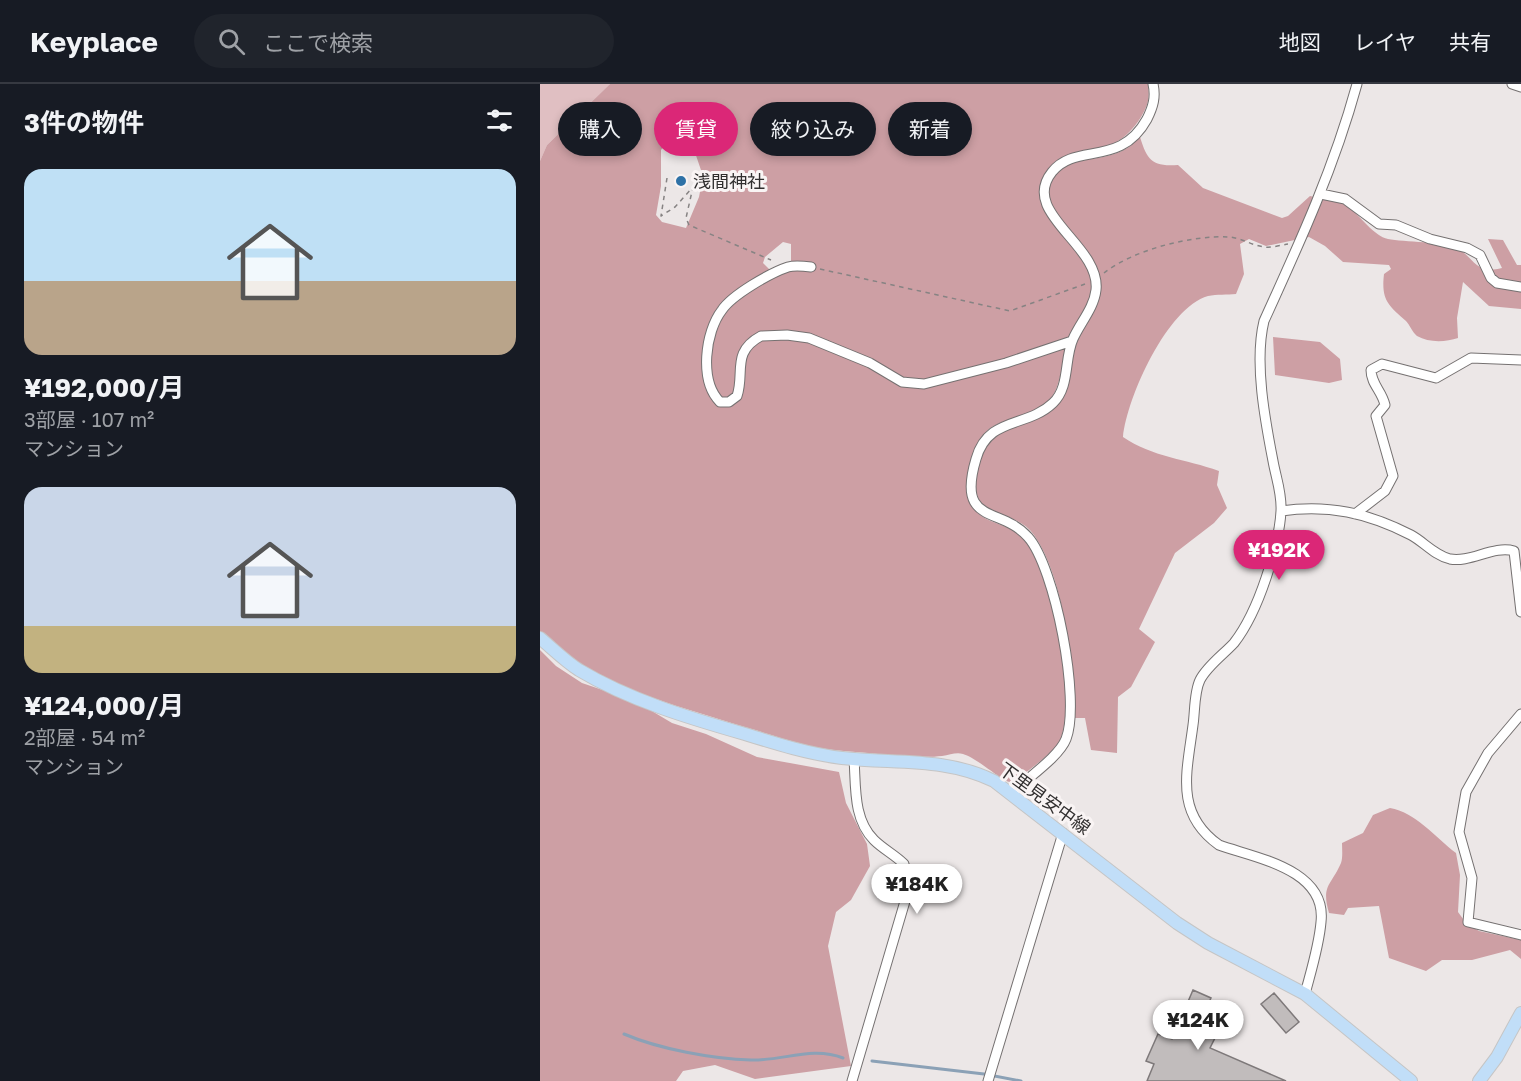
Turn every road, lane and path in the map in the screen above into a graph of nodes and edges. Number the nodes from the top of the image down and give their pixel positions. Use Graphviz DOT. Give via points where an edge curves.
graph roads {
  1 [pos="1154,84"];
  2 [pos="1357,84"];
  3 [pos="1512,84"];
  4 [pos="1521,87"];
  5 [pos="667,178"];
  6 [pos="1321,194"];
  7 [pos="1298,243"];
  8 [pos="771,260"];
  9 [pos="811,267"];
  10 [pos="1096,279"];
  11 [pos="1521,287"];
  12 [pos="1072,341"];
  13 [pos="1521,360"];
  14 [pos="1281,511"];
  15 [pos="1355,514"];
  16 [pos="1521,612"];
  17 [pos="540,638"];
  18 [pos="1521,714"];
  19 [pos="854,759"];
  20 [pos="1012,793"];
  21 [pos="1063,833"];
  22 [pos="1521,935"];
  23 [pos="1305,994"];
  24 [pos="1521,1013"];
  25 [pos="852,1081"];
  26 [pos="988,1081"];
  27 [pos="1411,1081"];
  28 [pos="1479,1081"];
  1 -- 10 [label="street" via="1153,107 1126,144 1109,152 1071,159 1052,172 1047,181 1048,208 1063,232 1089,259"];
  2 -- 6 [label="street"];
  3 -- 4 [label="street"];
  5 -- 8 [label="path" via="661,216 693,188 686,218 689,225"];
  6 -- 7 [label="street"];
  6 -- 11 [label="street" via="1346,199 1379,224 1396,225 1467,248 1480,255 1497,283"];
  7 -- 10 [label="path" via="1266,247 1227,237 1182,241 1120,260"];
  7 -- 14 [label="street" via="1264,321 1259,352"];
  9 -- 10 [label="path" via="1010,311"];
  9 -- 12 [label="street" via="785,268 737,295 722,310 707,358 710,386 720,402 737,396 743,352 760,336 809,338 870,363 902,382 924,384"];
  10 -- 12 [label="street" via="1093,301"];
  12 -- 20 [label="street" via="1060,394 1040,412 1003,426 988,437 975,460 972,483 974,500 980,509 1020,528 1030,539 1052,592 1068,667 1067,737 1057,754"];
  13 -- 15 [label="street" via="1471,358 1436,378 1376,365 1371,370 1371,379 1385,405 1376,416 1393,476 1385,491"];
  14 -- 15 [label="street" via="1330,508"];
  14 -- 23 [label="street" via="1262,591 1236,639 1200,680 1186,785 1189,807 1208,837 1219,845 1297,874 1318,898 1322,921"];
  15 -- 16 [label="street" via="1412,536 1450,559 1514,551"];
  17 -- 19 [label="main road, 下里見安中線" via="577,669 638,698 802,751"];
  18 -- 22 [label="street" via="1477,770 1466,792 1460,832 1472,878 1468,921"];
  19 -- 20 [label="main road, 下里見安中線" via="947,765 975,771"];
  19 -- 25 [label="street" via="862,825 904,864 908,891"];
  20 -- 21 [label="main road, 下里見安中線"];
  21 -- 23 [label="main road, 下里見安中線" via="1177,923"];
  21 -- 26 [label="street"];
  23 -- 27 [label="main road, 下里見安中線"];
  24 -- 28 [label="main road"];
}
